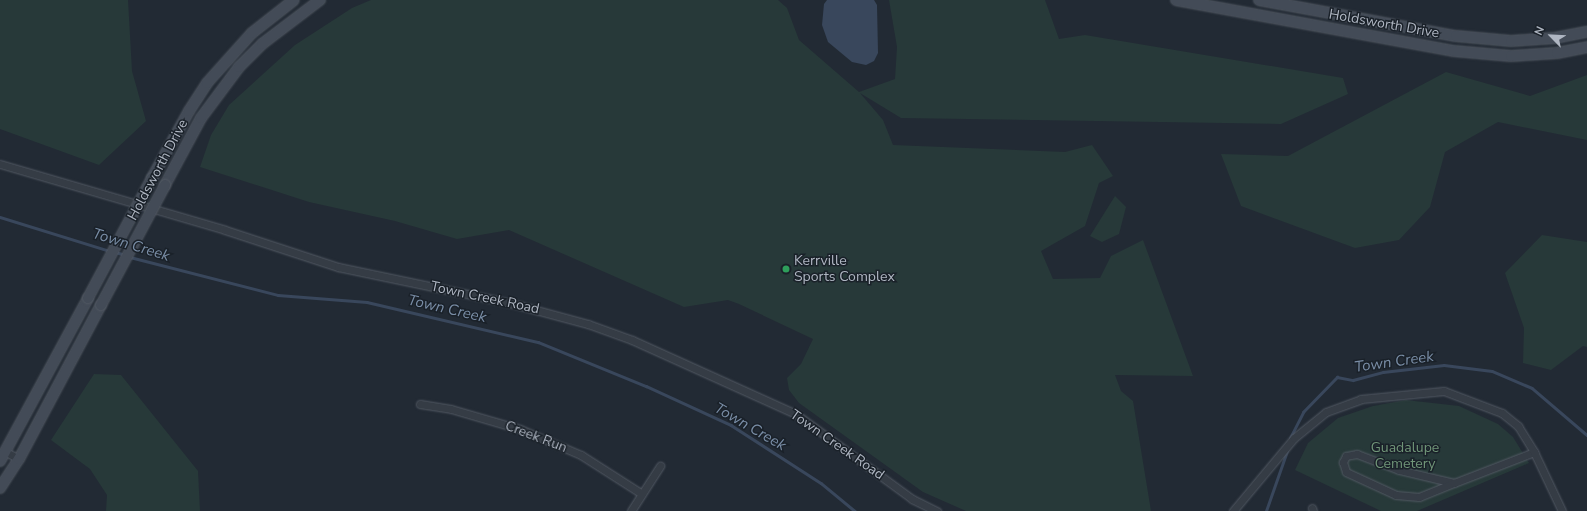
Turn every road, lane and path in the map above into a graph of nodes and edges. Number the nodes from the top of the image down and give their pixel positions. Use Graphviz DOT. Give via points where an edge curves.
graph roads {
  1 [pos="294,0"];
  2 [pos="320,0"];
  3 [pos="1176,0"];
  4 [pos="1259,0"];
  5 [pos="1286,5"];
  6 [pos="1283,20"];
  7 [pos="1587,32"];
  8 [pos="1587,47"];
  9 [pos="0,164"];
  10 [pos="420,404"];
  11 [pos="1534,452"];
  12 [pos="3,456"];
  13 [pos="19,459"];
  14 [pos="660,466"];
  15 [pos="1454,483"];
  16 [pos="0,488"];
  17 [pos="642,494"];
  18 [pos="630,511"];
  19 [pos="937,511"];
  20 [pos="1233,511"];
  21 [pos="1562,511"];
  1 -- 12 [label="main road, Holdsworth Drive, bridge" via="252,33 207,83 189,111"];
  2 -- 13 [label="main road, Holdsworth Drive, bridge" via="262,44 239,68 201,118"];
  3 -- 6 [label="main road, Holdsworth Drive"];
  4 -- 5 [label="main road, Holdsworth Drive"];
  5 -- 6 [label="main road"];
  5 -- 7 [label="main road, Holdsworth Drive" via="1456,36 1511,41 1556,38"];
  6 -- 8 [label="main road, Holdsworth Drive" via="1482,54 1511,56 1557,53"];
  9 -- 19 [label="street, Town Creek Road" via="225,230 331,265 517,304 603,329 796,414 912,499"];
  10 -- 17 [label="street, Creek Run" via="451,409 520,429 581,455"];
  11 -- 15 [label="street"];
  11 -- 20 [label="street" via="1518,426 1502,413 1444,391 1361,399 1326,412 1294,438"];
  11 -- 21 [label="street"];
  12 -- 13 [label="street"];
  13 -- 16 [label="main road, Holdsworth Drive"];
  14 -- 17 [label="street"];
  15 -- 15 [label="street" via="1419,496 1402,497 1346,472 1343,462 1349,455 1357,454 1399,470"];
  17 -- 18 [label="street"];
}
